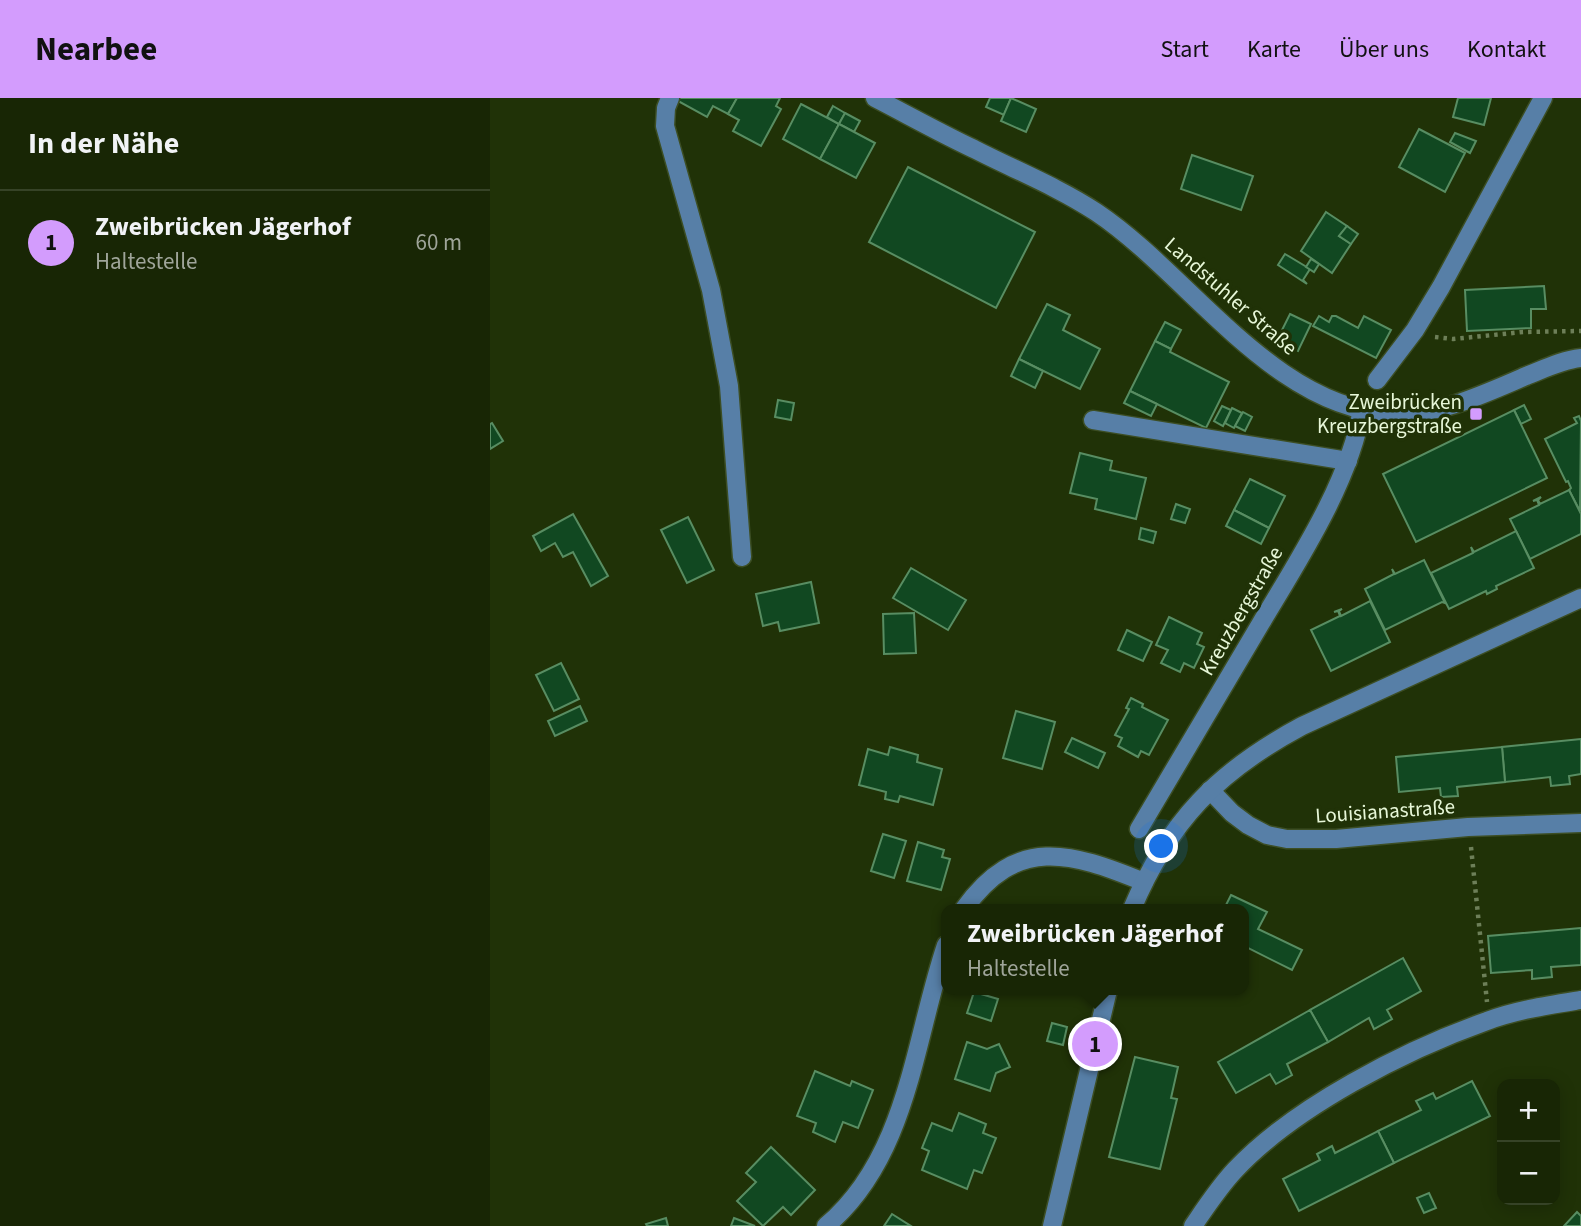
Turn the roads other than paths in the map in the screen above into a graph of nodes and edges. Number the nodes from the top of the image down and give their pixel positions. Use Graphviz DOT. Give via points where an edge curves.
graph roads {
  1 [pos="670,98"];
  2 [pos="875,98"];
  3 [pos="1543,98"];
  4 [pos="1581,358"];
  5 [pos="1377,380"];
  6 [pos="1362,408"];
  7 [pos="1093,420"];
  8 [pos="1348,461"];
  9 [pos="742,557"];
  10 [pos="1581,598"];
  11 [pos="1209,790"];
  12 [pos="1581,823"];
  13 [pos="1139,829"];
  14 [pos="1143,882"];
  15 [pos="968,904"];
  16 [pos="1134,904"];
  17 [pos="941,965"];
  18 [pos="1107,995"];
  19 [pos="1581,1000"];
  20 [pos="826,1226"];
  21 [pos="1052,1226"];
  22 [pos="1193,1226"];
  1 -- 9 [label="street" via="665,126 711,290 729,386"];
  2 -- 6 [label="street, Landstuhler Straße" via="1092,210 1124,231 1271,364 1302,386"];
  3 -- 5 [label="street" via="1415,330"];
  4 -- 6 [label="street, Landstuhler Straße" via="1454,405 1393,414"];
  6 -- 8 [label="street, Kreuzbergstraße"];
  7 -- 8 [label="street"];
  8 -- 13 [label="street, Kreuzbergstraße" via="1281,589"];
  10 -- 11 [label="street" via="1302,726 1233,768"];
  11 -- 12 [label="street, Louisianastraße" via="1248,825 1287,839"];
  11 -- 14 [label="street"];
  14 -- 15 [label="street" via="1098,863 1034,857 1001,870"];
  14 -- 16 [label="street"];
  17 -- 20 [label="street" via="912,1078 891,1135 865,1182"];
  18 -- 21 [label="street"];
  19 -- 22 [label="street" via="1489,1020 1386,1065 1319,1103 1268,1139 1234,1171"];
}
